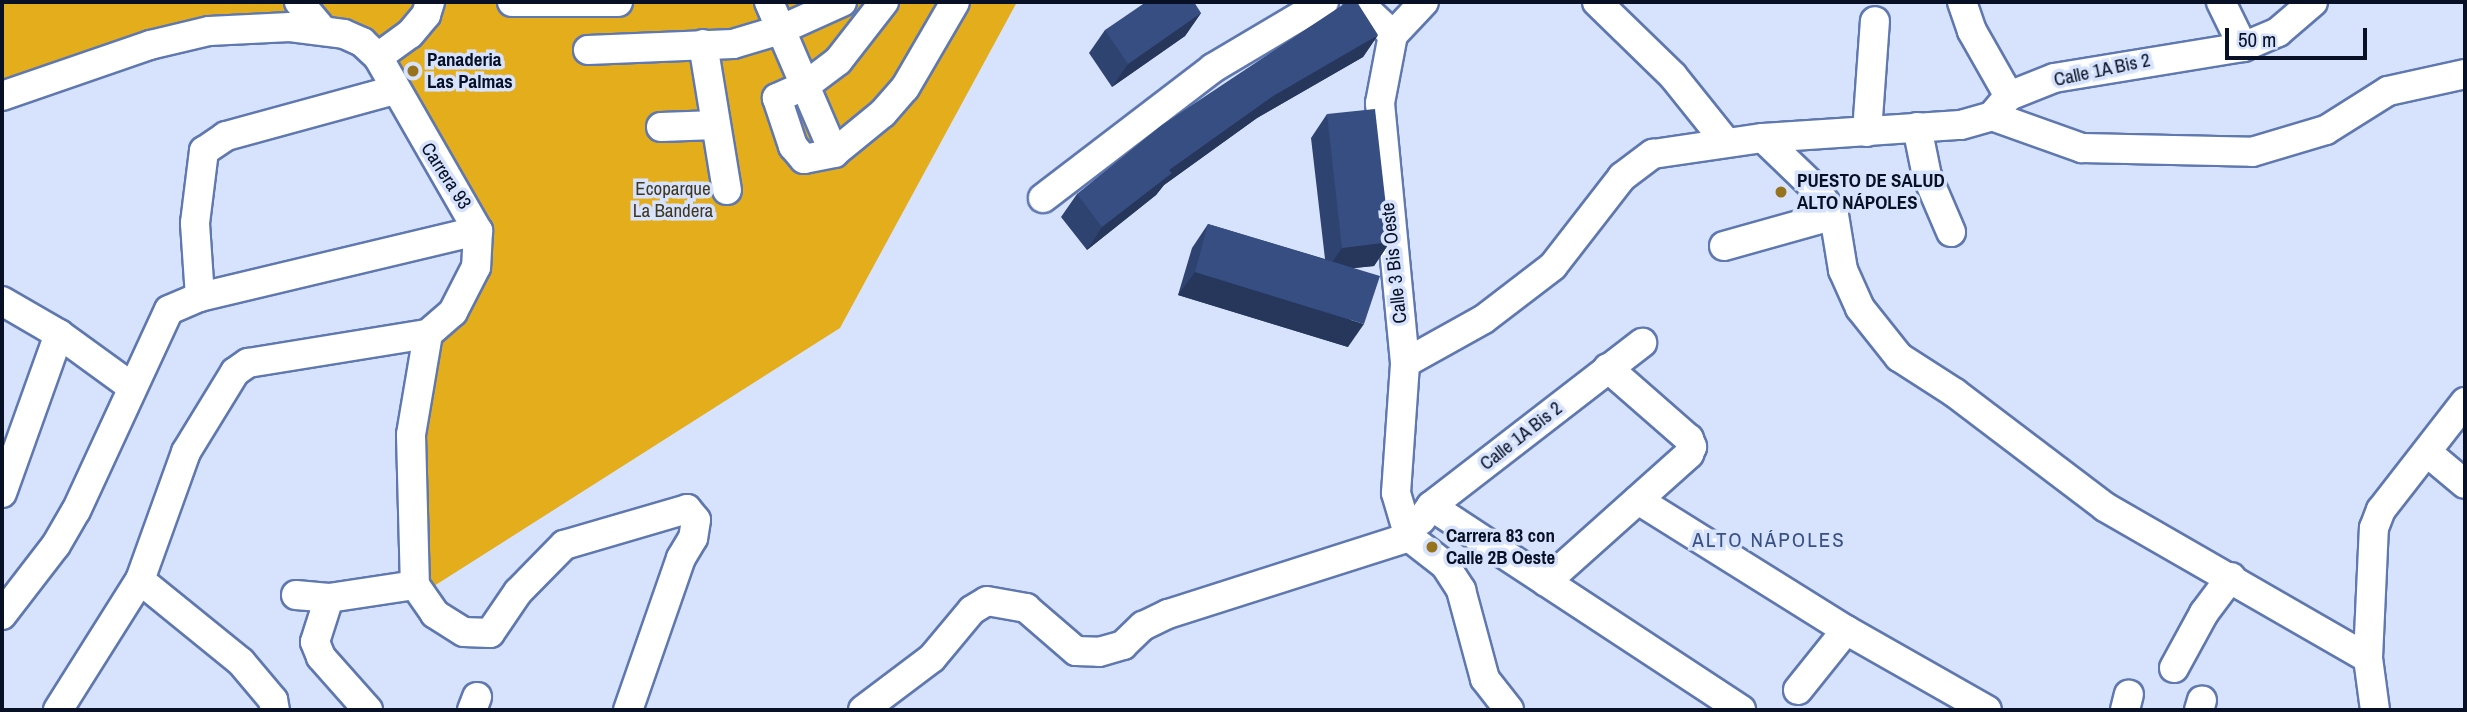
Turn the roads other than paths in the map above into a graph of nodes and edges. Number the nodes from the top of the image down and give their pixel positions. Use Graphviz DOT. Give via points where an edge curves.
graph roads {
  1 [pos="299,2"];
  2 [pos="430,2"];
  3 [pos="512,2"];
  4 [pos="618,2"];
  5 [pos="769,2"];
  6 [pos="842,2"];
  7 [pos="884,2"];
  8 [pos="955,2"];
  9 [pos="1324,2"];
  10 [pos="1358,2"];
  11 [pos="1424,2"];
  12 [pos="1597,2"];
  13 [pos="1962,2"];
  14 [pos="2221,2"];
  15 [pos="2313,2"];
  16 [pos="1875,21"];
  17 [pos="780,30"];
  18 [pos="323,31"];
  19 [pos="1393,35"];
  20 [pos="703,44"];
  21 [pos="2243,47"];
  22 [pos="588,50"];
  23 [pos="377,57"];
  24 [pos="2465,74"];
  25 [pos="806,85"];
  26 [pos="394,90"];
  27 [pos="2,96"];
  28 [pos="2000,106"];
  29 [pos="716,125"];
  30 [pos="661,127"];
  31 [pos="1917,127"];
  32 [pos="1867,132"];
  33 [pos="1763,138"];
  34 [pos="1725,141"];
  35 [pos="727,190"];
  36 [pos="1043,198"];
  37 [pos="1834,215"];
  38 [pos="478,231"];
  39 [pos="1951,232"];
  40 [pos="1724,246"];
  41 [pos="200,297"];
  42 [pos="2,301"];
  43 [pos="59,334"];
  44 [pos="428,334"];
  45 [pos="1642,343"];
  46 [pos="1405,363"];
  47 [pos="1608,368"];
  48 [pos="132,387"];
  49 [pos="2465,402"];
  50 [pos="2428,453"];
  51 [pos="2465,484"];
  52 [pos="2,493"];
  53 [pos="1638,500"];
  54 [pos="1431,506"];
  55 [pos="1409,537"];
  56 [pos="2231,577"];
  57 [pos="140,580"];
  58 [pos="1546,582"];
  59 [pos="415,585"];
  60 [pos="296,595"];
  61 [pos="329,598"];
  62 [pos="2,615"];
  63 [pos="1846,631"];
  64 [pos="2368,658"];
  65 [pos="2174,668"];
  66 [pos="1798,690"];
  67 [pos="58,710"];
  68 [pos="275,710"];
  69 [pos="368,710"];
  70 [pos="628,710"];
  71 [pos="863,710"];
  72 [pos="1509,710"];
  73 [pos="1741,710"];
  74 [pos="1987,710"];
  75 [pos="2375,710"];
  1 -- 18 [label="street"];
  2 -- 23 [label="street" via="410,34"];
  3 -- 4 [label="street"];
  5 -- 17 [label="street"];
  6 -- 17 [label="street"];
  7 -- 25 [label="street" via="838,61"];
  8 -- 25 [label="street" via="905,89 834,153"];
  9 -- 36 [label="street" via="1213,68"];
  10 -- 19 [label="street"];
  11 -- 19 [label="street"];
  12 -- 34 [label="street" via="1673,76"];
  13 -- 28 [label="street"];
  14 -- 21 [label="street"];
  15 -- 21 [label="street, Calle 1A Bis 2" via="2278,32"];
  16 -- 32 [label="street"];
  17 -- 20 [label="street" via="733,44"];
  17 -- 25 [label="street"];
  18 -- 23 [label="street, Carrera 93" via="362,42"];
  18 -- 27 [label="street, Carrera 93" via="254,26 209,31 150,45"];
  19 -- 46 [label="street, Calle 3 Bis Oeste" via="1380,103"];
  20 -- 22 [label="street"];
  20 -- 29 [label="street"];
  21 -- 28 [label="street, Calle 1A Bis 2" via="2081,72"];
  23 -- 26 [label="street, Carrera 93"];
  24 -- 28 [label="street" via="2388,92 2297,143 2252,152 2082,148"];
  26 -- 38 [label="street, Carrera 93"];
  26 -- 41 [label="street" via="226,136 204,151 195,223"];
  28 -- 31 [label="street, Calle 1A Bis 2" via="1961,125"];
  29 -- 30 [label="street"];
  29 -- 35 [label="street"];
  31 -- 32 [label="street, Calle 1A Bis 2"];
  31 -- 39 [label="street" via="1927,176"];
  32 -- 33 [label="street, Calle 1A Bis 2"];
  33 -- 34 [label="street, Calle 1A Bis 2"];
  33 -- 37 [label="street" via="1814,187"];
  34 -- 46 [label="street, Calle 1A Bis 2" via="1653,154 1622,177 1553,266 1484,319"];
  37 -- 40 [label="street"];
  37 -- 56 [label="street" via="1843,271 1854,296 1899,357 1955,393 2105,507"];
  38 -- 41 [label="street"];
  38 -- 44 [label="street, Carrera 93" via="476,267 453,312"];
  41 -- 48 [label="street" via="169,310"];
  42 -- 43 [label="street"];
  43 -- 48 [label="street"];
  43 -- 52 [label="street"];
  44 -- 57 [label="street" via="247,363 235,372 186,452"];
  44 -- 59 [label="street" via="411,435"];
  45 -- 47 [label="street, Calle 1A Bis 2"];
  46 -- 55 [label="street, Calle 3 Bis Oeste" via="1396,493"];
  47 -- 53 [label="street" via="1689,439 1692,447"];
  47 -- 54 [label="street, Calle 1A Bis 2"];
  48 -- 62 [label="street" via="76,511"];
  49 -- 50 [label="street"];
  50 -- 51 [label="street"];
  50 -- 64 [label="street" via="2381,510 2374,528"];
  53 -- 58 [label="street"];
  53 -- 63 [label="street"];
  54 -- 55 [label="street, Calle 1A Bis 2"];
  54 -- 58 [label="street"];
  55 -- 71 [label="street" via="1168,614 1143,626 1123,645 1099,652 1076,650 1026,608 987,601 972,610 932,658"];
  55 -- 72 [label="street" via="1445,565 1461,590 1485,680"];
  56 -- 64 [label="street"];
  56 -- 65 [label="street" via="2204,613"];
  57 -- 67 [label="street"];
  57 -- 68 [label="street" via="241,662 273,700"];
  58 -- 73 [label="street"];
  59 -- 61 [label="street"];
  59 -- 70 [label="street" via="435,614 464,632 490,633 518,592 564,545 687,509 696,520 693,538 681,558"];
  60 -- 61 [label="street"];
  61 -- 69 [label="street" via="315,642 321,657"];
  63 -- 66 [label="street"];
  63 -- 74 [label="street"];
  64 -- 75 [label="street"];
}
